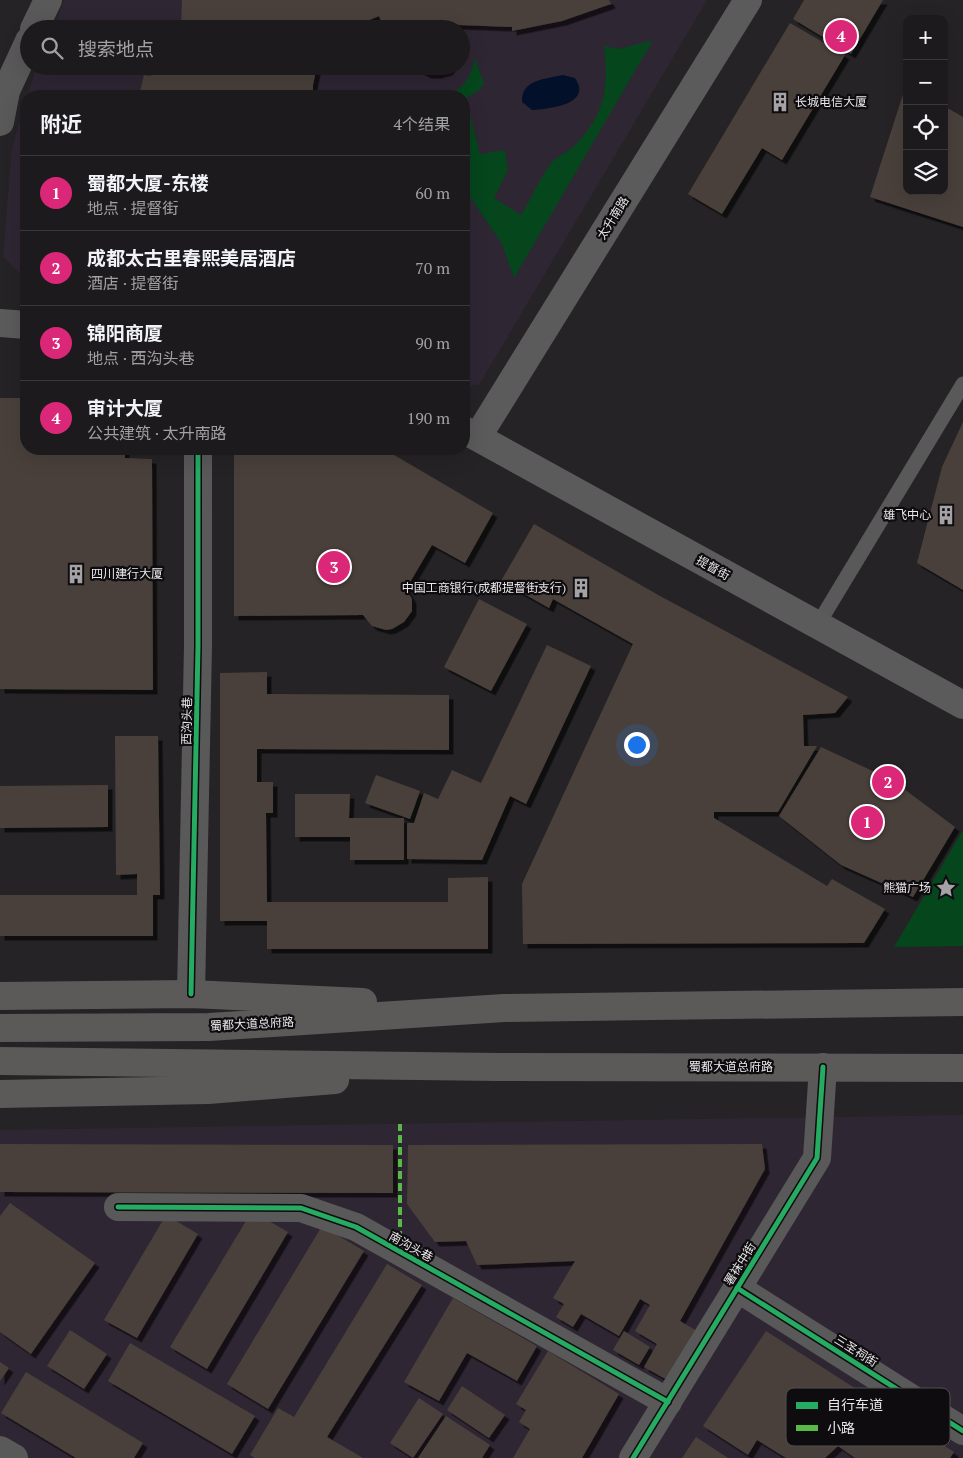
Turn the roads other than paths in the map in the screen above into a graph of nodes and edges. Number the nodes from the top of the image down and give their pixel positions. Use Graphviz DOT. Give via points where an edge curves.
graph roads {
  1 [pos="48,0"];
  2 [pos="748,0"];
  3 [pos="38,20"];
  4 [pos="20,61"];
  5 [pos="0,122"];
  6 [pos="0,323"];
  7 [pos="20,325"];
  8 [pos="963,384"];
  9 [pos="471,433"];
  10 [pos="198,455"];
  11 [pos="817,626"];
  12 [pos="963,706"];
  13 [pos="191,994"];
  14 [pos="0,996"];
  15 [pos="963,1002"];
  16 [pos="504,1008"];
  17 [pos="0,1028"];
  18 [pos="0,1061"];
  19 [pos="498,1067"];
  20 [pos="823,1067"];
  21 [pos="963,1068"];
  22 [pos="0,1094"];
  23 [pos="118,1207"];
  24 [pos="737,1288"];
  25 [pos="895,1388"];
  26 [pos="668,1402"];
  27 [pos="950,1423"];
  28 [pos="963,1431"];
  29 [pos="0,1450"];
  30 [pos="14,1458"];
  31 [pos="633,1458"];
  1 -- 3 [label="street"];
  2 -- 9 [label="main road, 太升南路"];
  4 -- 5 [label="street" via="6,91"];
  6 -- 7 [label="main road"];
  8 -- 11 [label="lane"];
  9 -- 11 [label="main road, 提督街"];
  10 -- 13 [label="street, 西沟头巷"];
  11 -- 12 [label="main road, 提督街"];
  13 -- 14 [label="main road, 蜀都大道总府路"];
  13 -- 16 [label="main road, 蜀都大道总府路"];
  15 -- 16 [label="main road, 蜀都大道总府路"];
  16 -- 17 [label="main road, 蜀都大道总府路" via="209,1027"];
  18 -- 19 [label="main road, 蜀都大道总府路"];
  19 -- 20 [label="main road, 蜀都大道总府路"];
  19 -- 22 [label="main road, 蜀都大道总府路" via="208,1090"];
  20 -- 21 [label="main road, 蜀都大道总府路"];
  20 -- 24 [label="street, 署袜中街" via="817,1158"];
  23 -- 26 [label="street, 南沟头巷" via="301,1208 356,1227"];
  24 -- 25 [label="street, 三圣祠街"];
  24 -- 26 [label="street, 署袜中街"];
  26 -- 31 [label="street, 署袜中街"];
  27 -- 28 [label="street, 三圣祠街"];
  29 -- 30 [label="street"];
}
